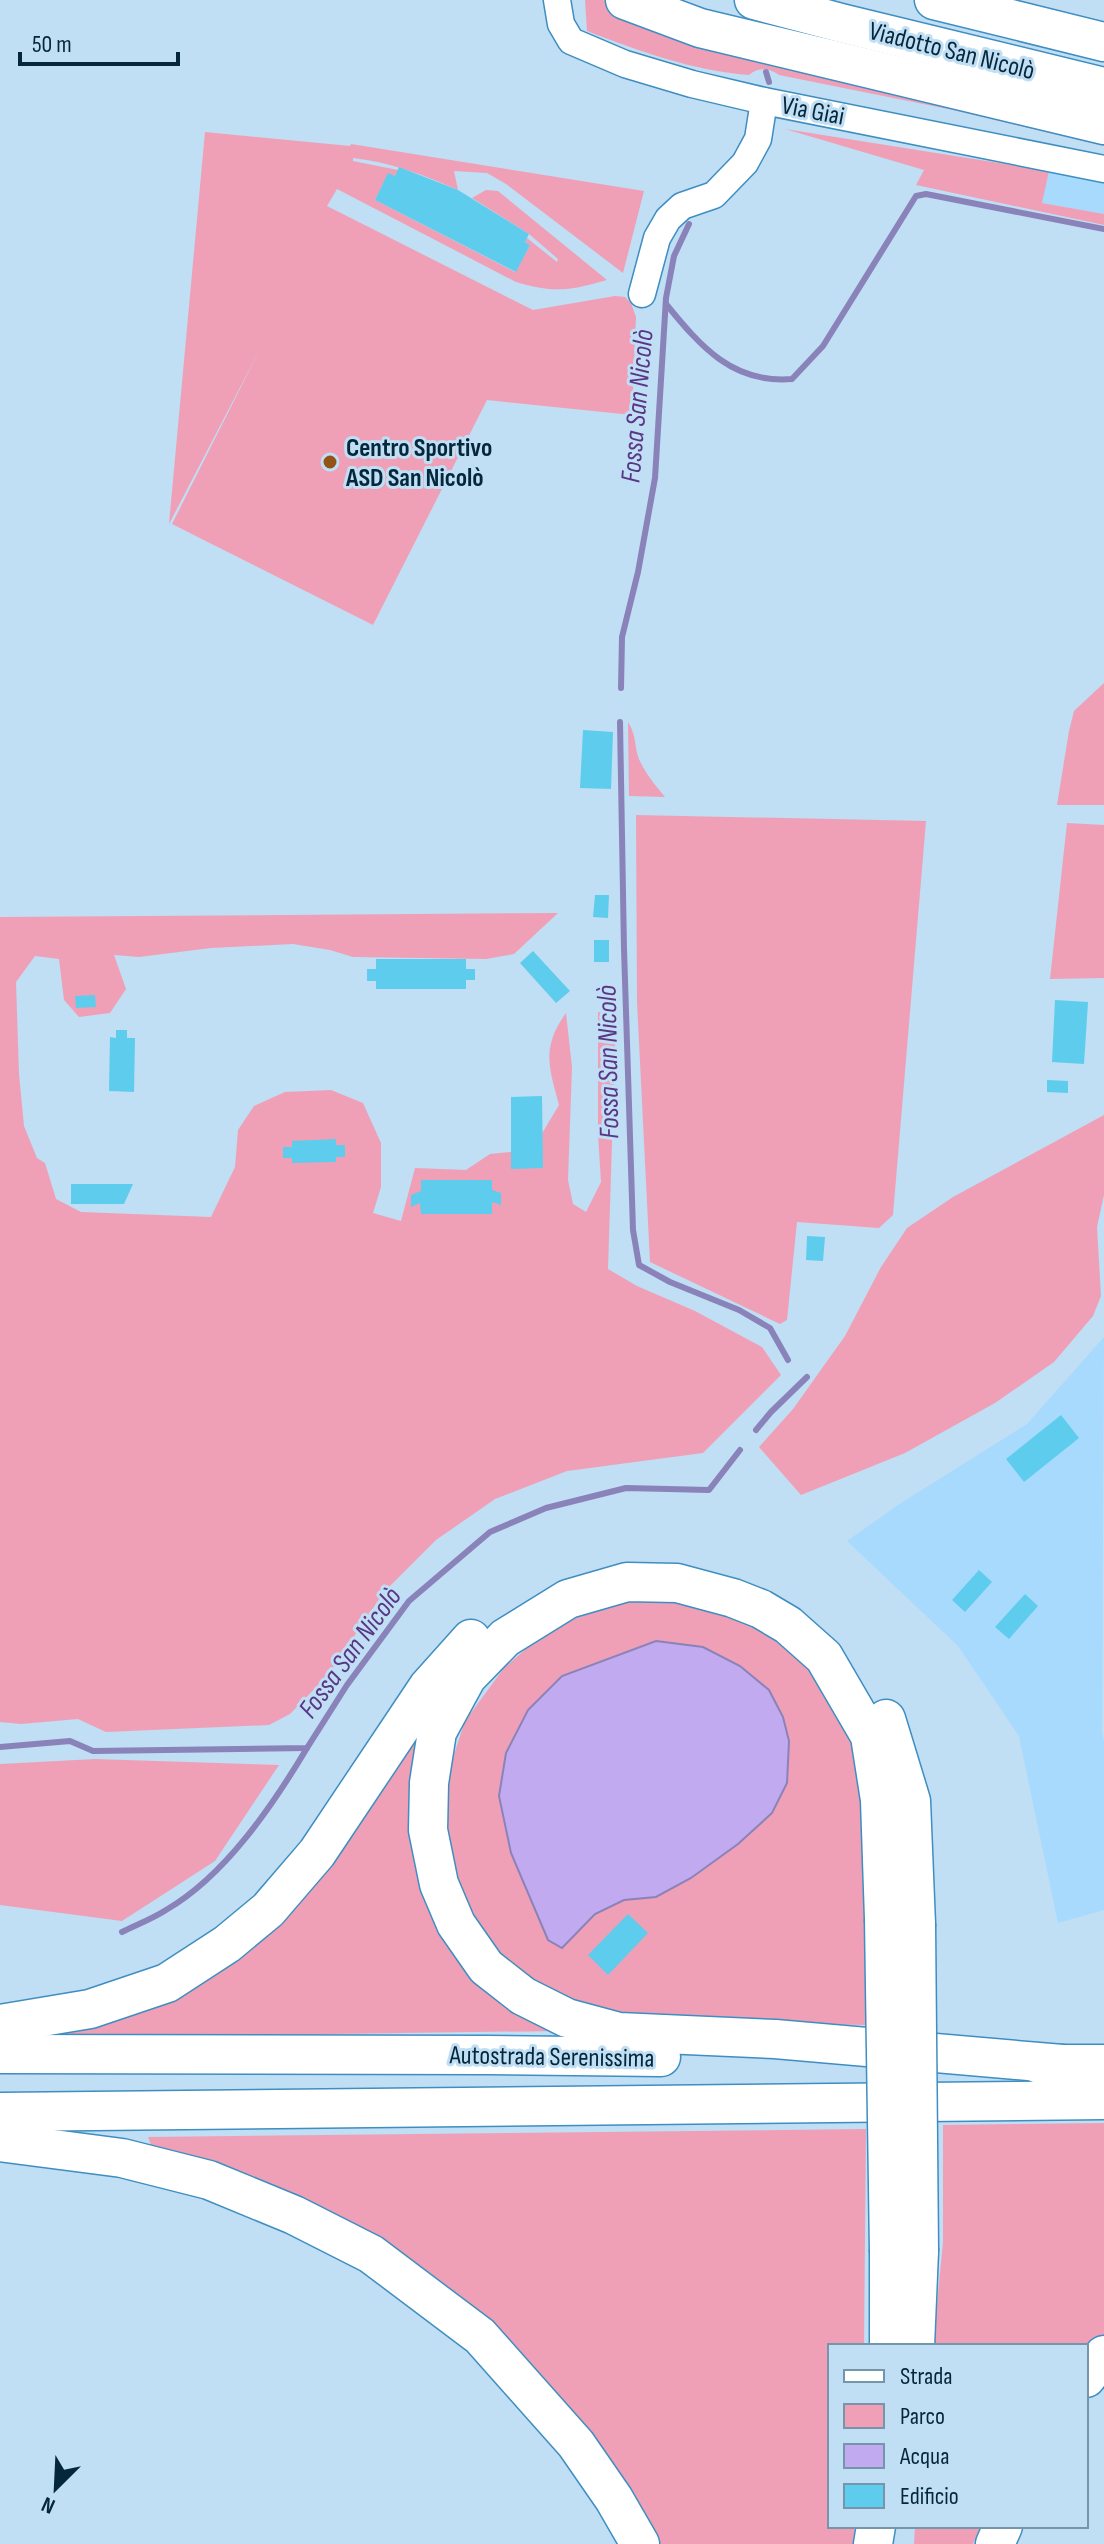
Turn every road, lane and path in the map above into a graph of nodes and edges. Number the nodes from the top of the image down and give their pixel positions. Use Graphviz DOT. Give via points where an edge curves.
graph roads {
  1 [pos="557,0"];
  2 [pos="625,0"];
  3 [pos="754,0"];
  4 [pos="934,0"];
  5 [pos="1104,42"];
  6 [pos="1104,87"];
  7 [pos="764,101"];
  8 [pos="1104,125"];
  9 [pos="1104,169"];
  10 [pos="642,294"];
  11 [pos="900,1922"];
  12 [pos="0,2024"];
  13 [pos="0,2054"];
  14 [pos="1062,2064"];
  15 [pos="1104,2064"];
  16 [pos="1104,2100"];
  17 [pos="0,2112"];
  18 [pos="0,2142"];
  19 [pos="904,2251"];
  20 [pos="889,2344"];
  21 [pos="915,2344"];
  22 [pos="1104,2355"];
  23 [pos="1088,2375"];
  24 [pos="640,2544"];
  1 -- 7 [label="street, Via Giai" via="571,41 625,64"];
  2 -- 8 [label="highway" via="700,28"];
  3 -- 6 [label="highway, Viadotto San Nicolò"];
  4 -- 5 [label="highway"];
  7 -- 9 [label="street, Via Giai"];
  7 -- 10 [label="street" via="758,139 745,163 714,195 682,206 668,219 657,238"];
  11 -- 12 [label="highway" via="911,1801 876,1692 810,1615 770,1589 723,1568 658,1561 548,1586 505,1611 466,1643 428,1687 317,1853 268,1910 227,1944 167,1983 90,2009"];
  11 -- 14 [label="highway" via="870,1736 824,1657 761,1609 677,1583 627,1582 568,1599 505,1638 467,1677 437,1732 428,1830 439,1884 456,1924 486,1967 523,1996 567,2018 619,2032 775,2039"];
  11 -- 19 [label="highway, bridge"];
  13 -- 14 [label="highway, Autostrada Serenissima" via="471,2054"];
  14 -- 15 [label="highway, Autostrada Serenissima"];
  16 -- 17 [label="highway, Autostrada Serenissima"];
  18 -- 24 [label="highway" via="122,2158 209,2180 371,2254 480,2336 576,2444"];
  19 -- 20 [label="highway"];
  19 -- 21 [label="highway"];
  22 -- 23 [label="highway"];
}
